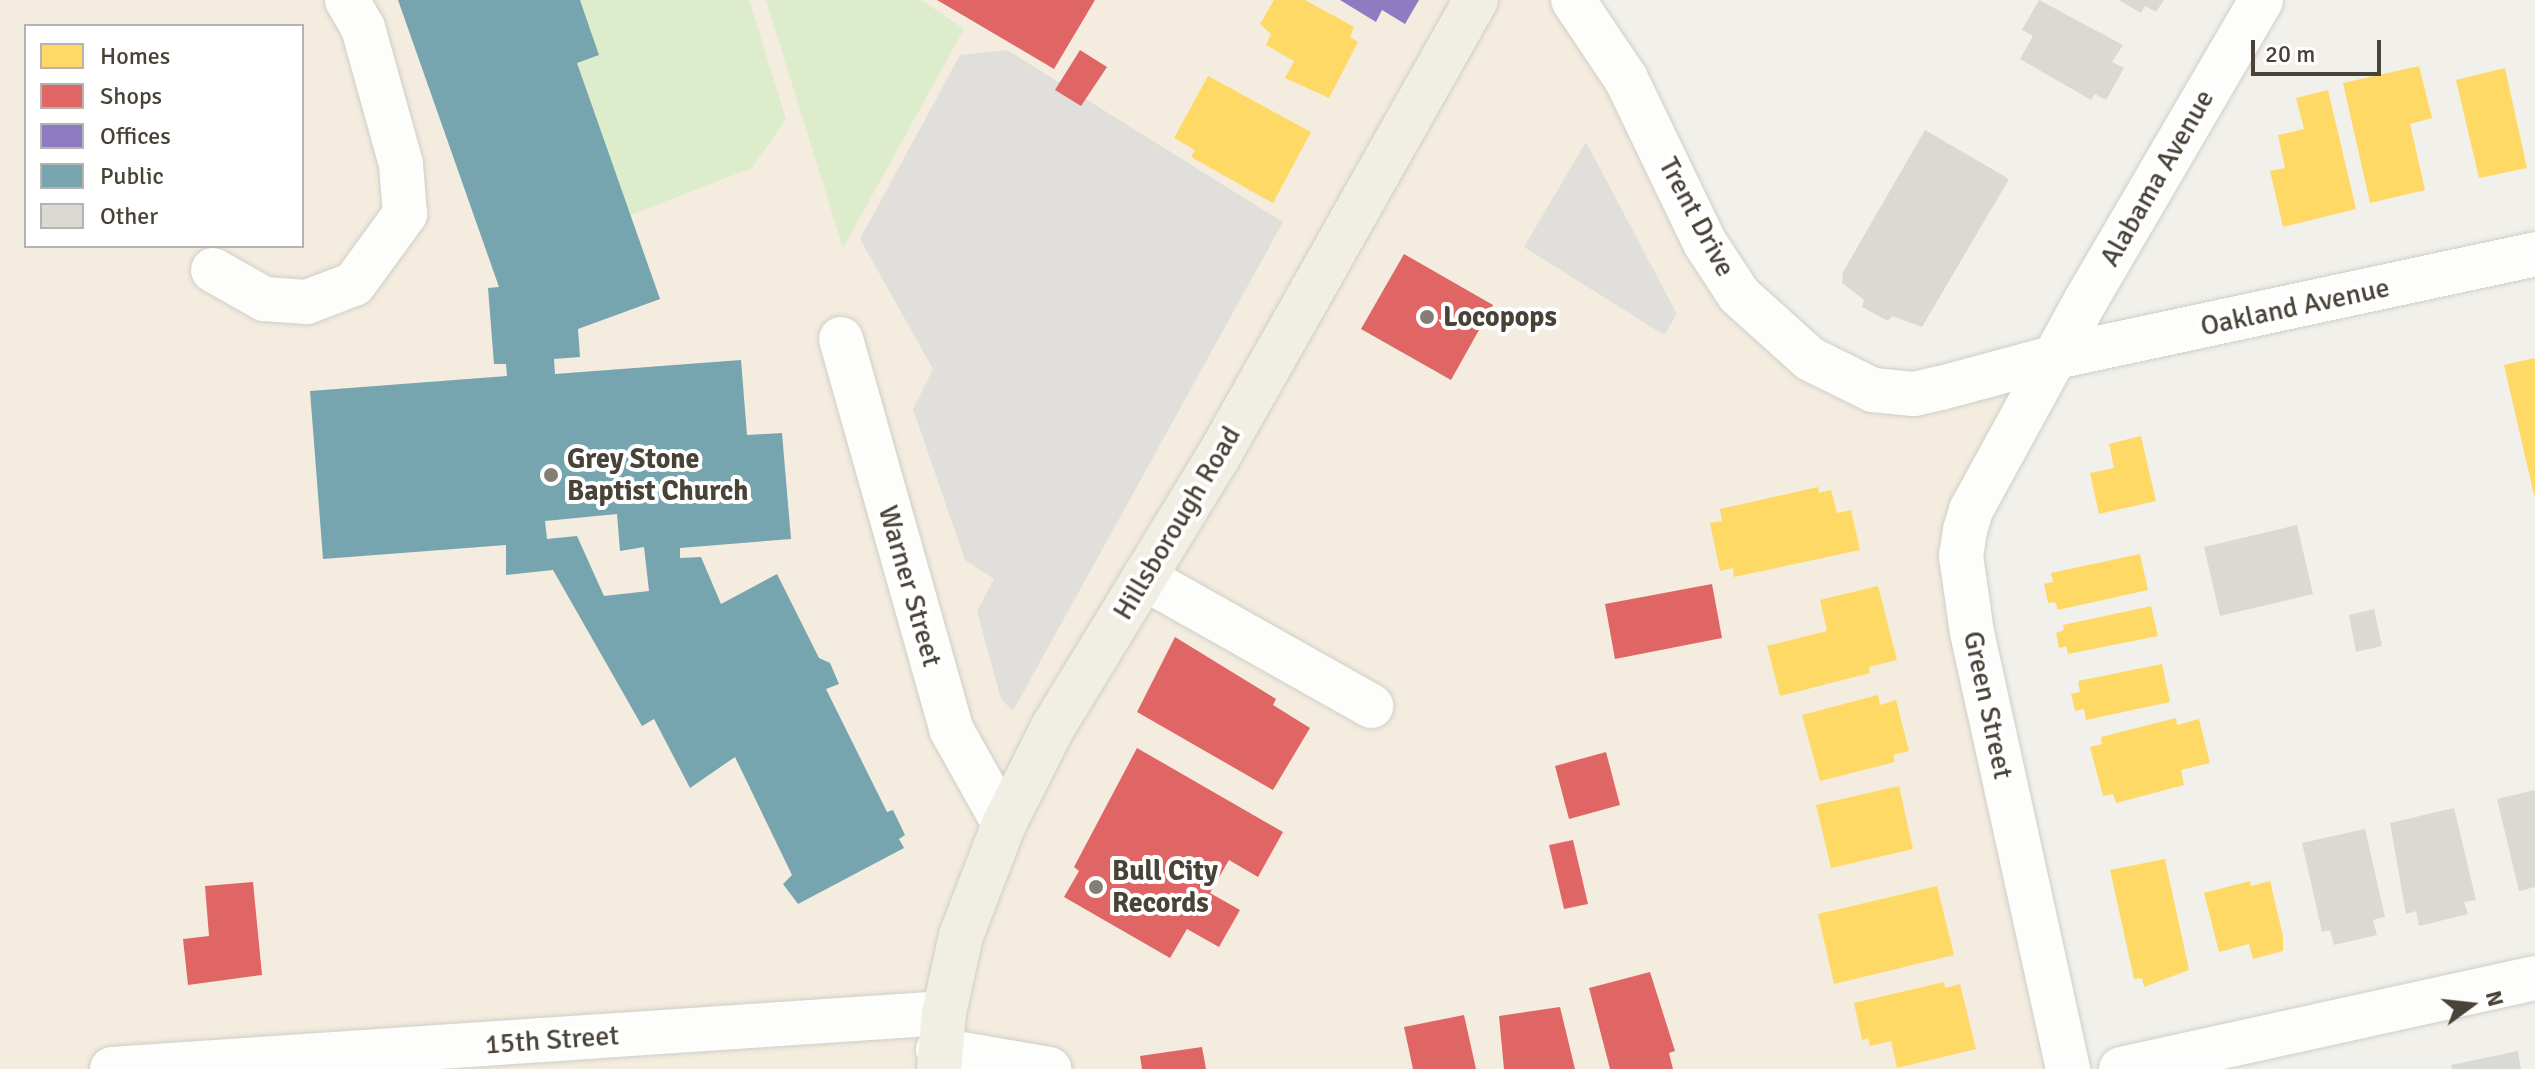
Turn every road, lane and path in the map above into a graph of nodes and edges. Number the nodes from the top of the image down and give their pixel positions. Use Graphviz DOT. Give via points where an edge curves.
graph roads {
  1 [pos="347,0"];
  2 [pos="1476,0"];
  3 [pos="1573,0"];
  4 [pos="2261,0"];
  5 [pos="2535,254"];
  6 [pos="213,270"];
  7 [pos="841,339"];
  8 [pos="2056,357"];
  9 [pos="1144,578"];
  10 [pos="1371,706"];
  11 [pos="1004,824"];
  12 [pos="2535,978"];
  13 [pos="940,1044"];
  14 [pos="112,1069"];
  15 [pos="1049,1069"];
  16 [pos="2068,1069"];
  17 [pos="2121,1069"];
  1 -- 6 [label="street" via="363,28 401,164 405,214 354,284 307,302 264,299"];
  2 -- 9 [label="main road, Hillsborough Road"];
  3 -- 8 [label="street, Trent Drive" via="1626,79 1714,260 1787,342 1845,378 1893,393 1941,388"];
  4 -- 8 [label="street, Alabama Avenue"];
  5 -- 8 [label="street, Oakland Avenue"];
  7 -- 11 [label="street, Warner Street" via="951,729"];
  8 -- 16 [label="street, Green Street" via="1971,510 1961,556 1972,633"];
  9 -- 10 [label="street"];
  9 -- 11 [label="main road, Hillsborough Road" via="1053,727"];
  11 -- 13 [label="main road, Hillsborough Road" via="961,936"];
  12 -- 17 [label="street"];
  13 -- 14 [label="street, 15th Street"];
  13 -- 15 [label="street, 15th Street"];
}
